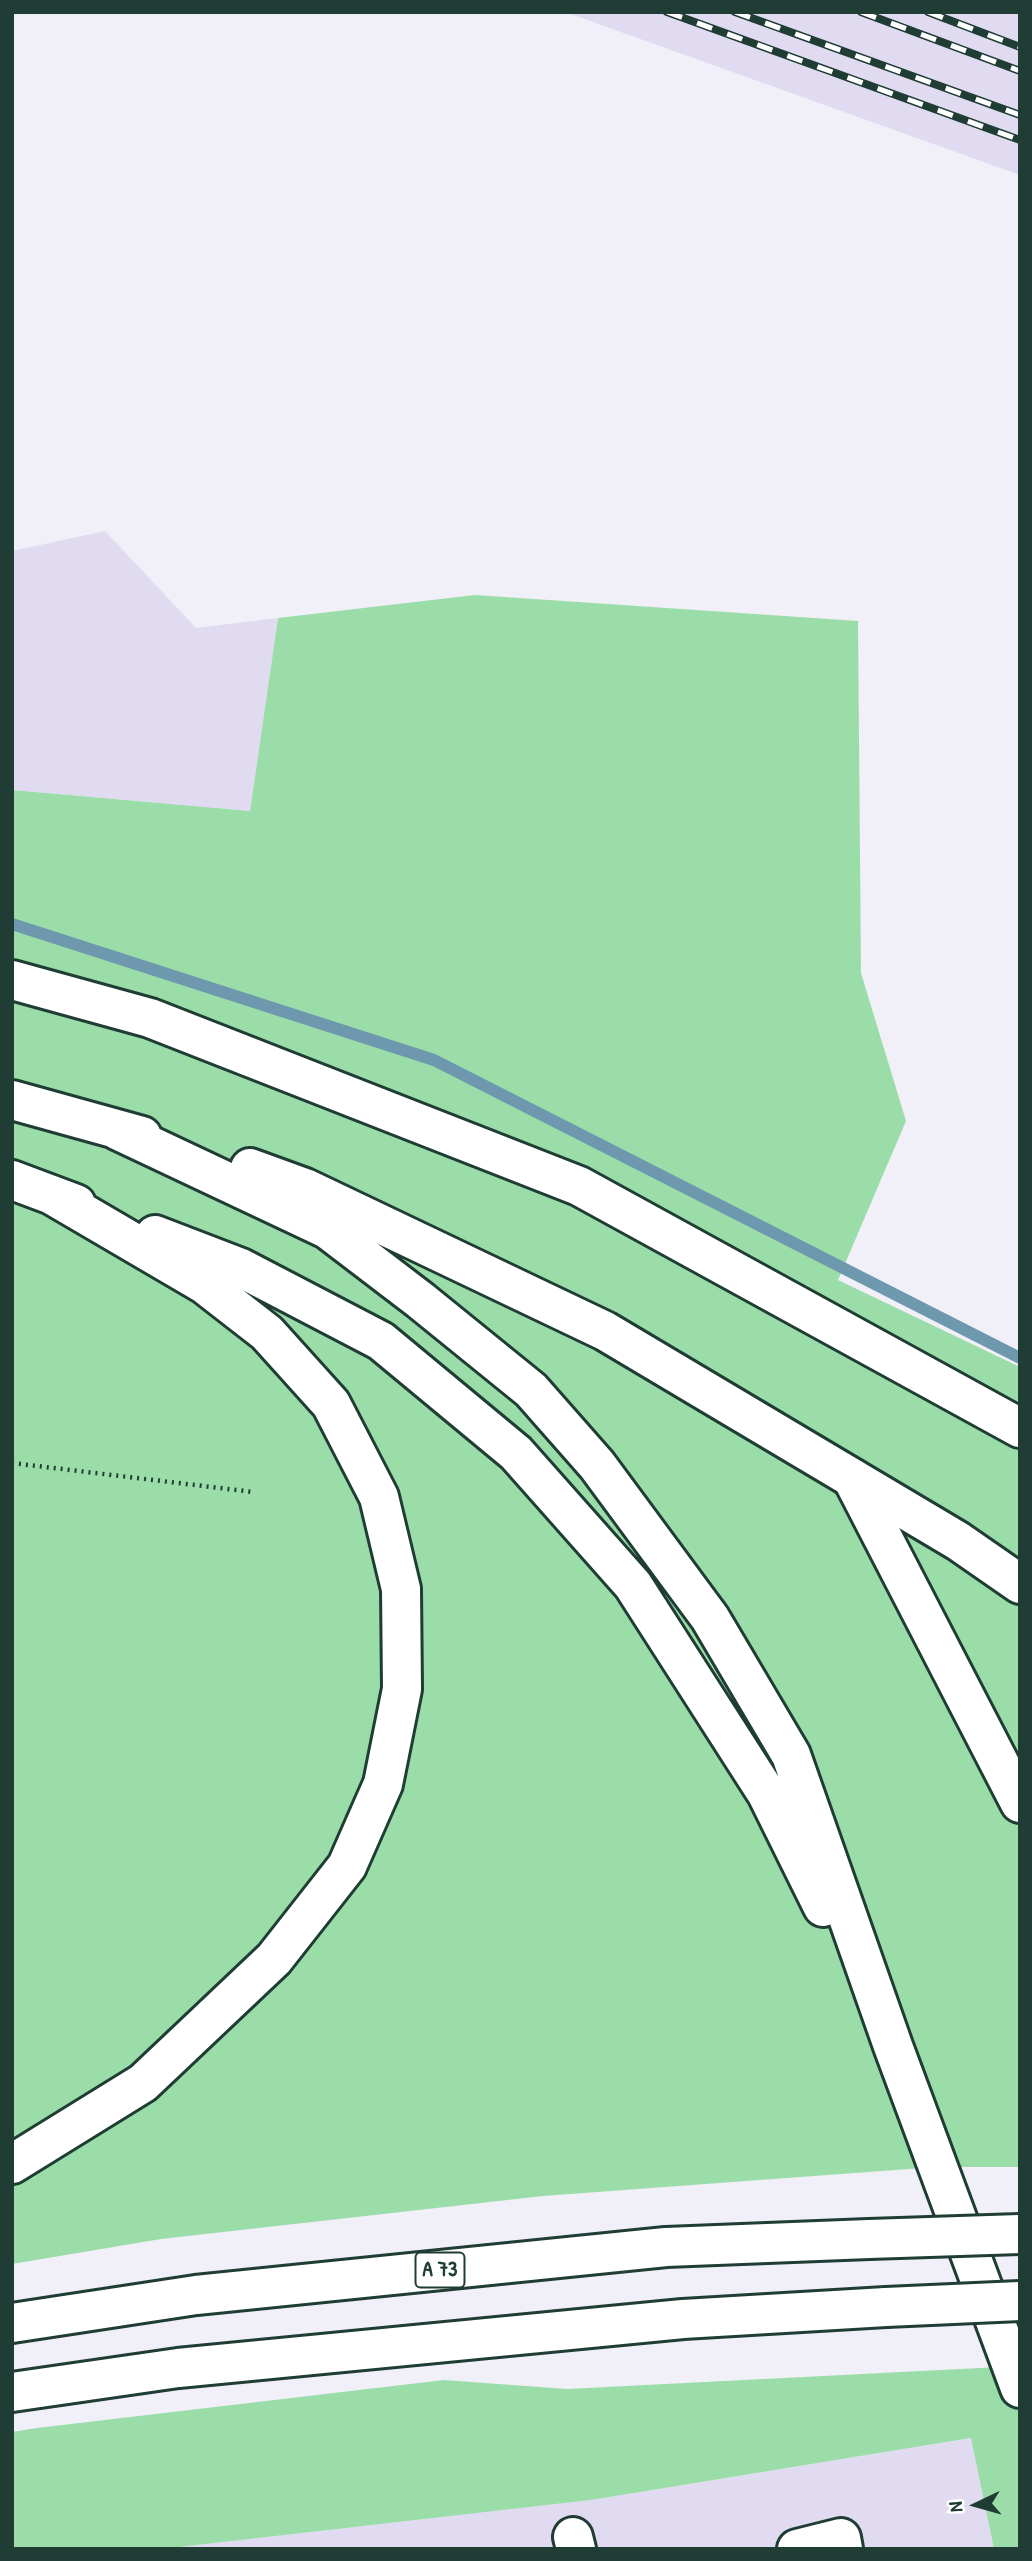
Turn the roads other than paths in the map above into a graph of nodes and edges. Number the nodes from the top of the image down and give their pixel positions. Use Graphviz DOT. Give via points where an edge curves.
graph roads {
  1 [pos="12,980"];
  2 [pos="12,1100"];
  3 [pos="117,1130"];
  4 [pos="12,1180"];
  5 [pos="52,1195"];
  6 [pos="1020,1428"];
  7 [pos="852,1478"];
  8 [pos="1020,1584"];
  9 [pos="1020,1803"];
  10 [pos="893,2046"];
  11 [pos="12,2164"];
  12 [pos="1020,2234"];
  13 [pos="1020,2301"];
  14 [pos="12,2323"];
  15 [pos="1020,2388"];
  16 [pos="12,2392"];
  17 [pos="797,2549"];
  18 [pos="843,2549"];
  1 -- 6 [label="main road" via="150,1018 579,1186"];
  2 -- 3 [label="main road"];
  3 -- 7 [label="main road" via="215,1156 318,1194 605,1331"];
  3 -- 10 [label="main road" via="327,1229 531,1390 597,1465 710,1618 791,1755"];
  4 -- 5 [label="main road"];
  5 -- 10 [label="main road" via="241,1268 381,1341 516,1453 633,1585 752,1771"];
  5 -- 11 [label="main road" via="204,1284 267,1333 331,1404 379,1497 401,1589 402,1689 383,1784 347,1866 274,1959 143,2083"];
  7 -- 8 [label="main road"];
  7 -- 9 [label="main road"];
  10 -- 15 [label="main road"];
  12 -- 14 [label="main road, A 73, bridge" via="666,2247 196,2295"];
  13 -- 16 [label="main road, bridge" via="683,2319 178,2368"];
  17 -- 18 [label="main road" via="841,2538"];
}
